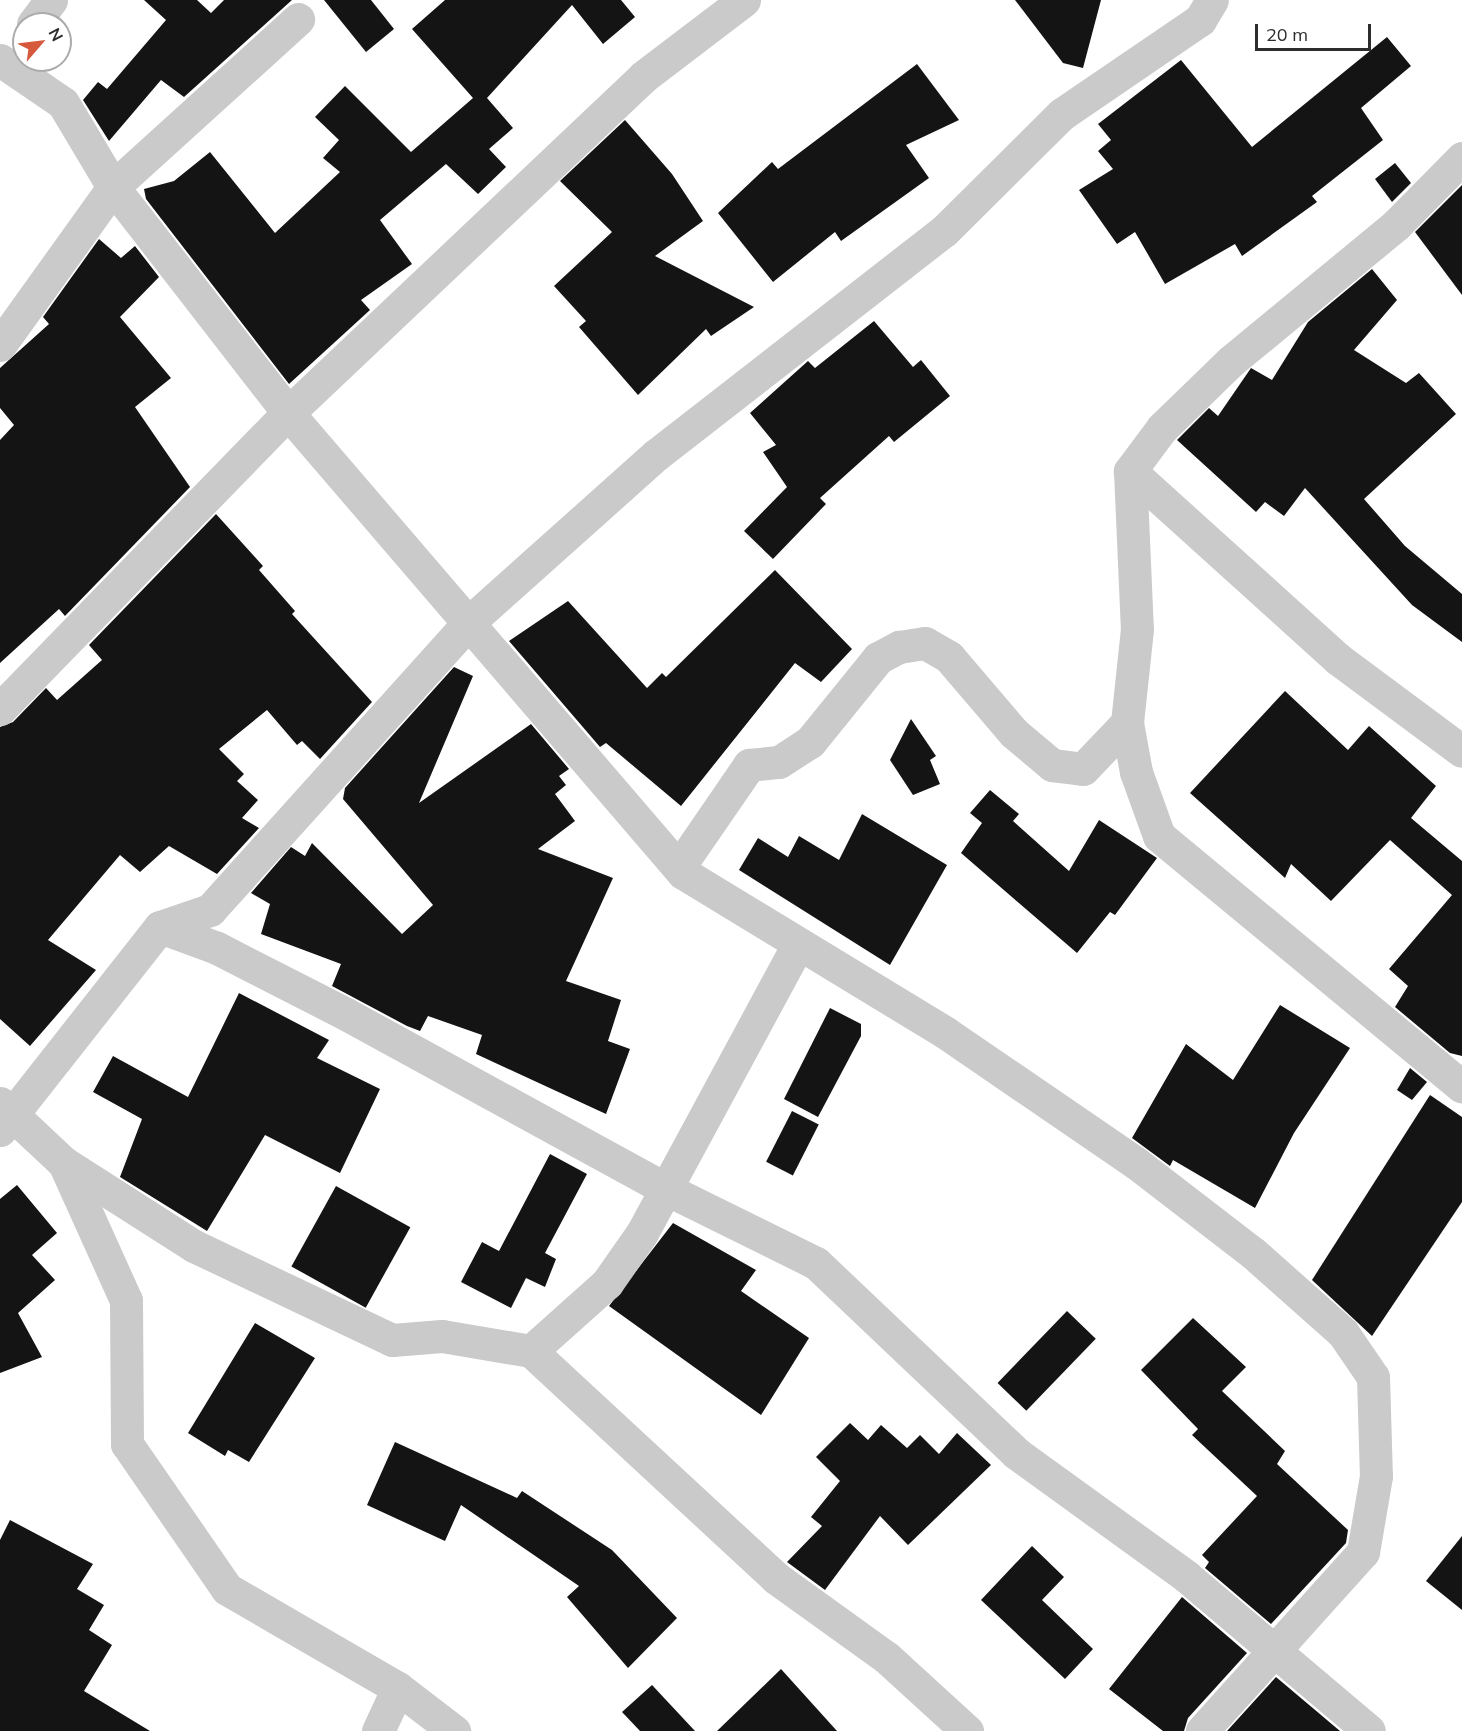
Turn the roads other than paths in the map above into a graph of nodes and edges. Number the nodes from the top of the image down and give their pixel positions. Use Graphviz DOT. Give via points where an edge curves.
graph roads {
  1 [pos="744,0"];
  2 [pos="1212,0"];
  3 [pos="298,19"];
  4 [pos="30,72"];
  5 [pos="1462,158"];
  6 [pos="113,187"];
  7 [pos="0,345"];
  8 [pos="288,413"];
  9 [pos="1130,471"];
  10 [pos="468,624"];
  11 [pos="0,709"];
  12 [pos="1127,723"];
  13 [pos="1462,751"];
  14 [pos="679,867"];
  15 [pos="160,927"];
  16 [pos="798,944"];
  17 [pos="1462,1087"];
  18 [pos="5,1116"];
  19 [pos="64,1163"];
  20 [pos="664,1188"];
  21 [pos="531,1351"];
  22 [pos="1271,1654"];
  23 [pos="398,1688"];
  24 [pos="378,1731"];
  25 [pos="454,1731"];
  26 [pos="967,1731"];
  27 [pos="1202,1731"];
  28 [pos="1369,1731"];
  1 -- 8 [label="street" via="643,77"];
  2 -- 10 [label="street" via="1200,20 1062,114 944,231 656,455"];
  3 -- 6 [label="street"];
  4 -- 6 [label="street" via="63,103"];
  5 -- 9 [label="street" via="1396,225 1231,361 1162,428"];
  6 -- 7 [label="street"];
  6 -- 8 [label="street"];
  8 -- 10 [label="street"];
  8 -- 11 [label="street"];
  9 -- 12 [label="street" via="1137,629"];
  9 -- 13 [label="street" via="1338,659"];
  10 -- 14 [label="street"];
  10 -- 15 [label="street" via="210,910"];
  12 -- 14 [label="street" via="1083,769 1052,765 1014,733 949,657 925,643 899,647 878,658 810,742 779,762 750,765"];
  12 -- 17 [label="street" via="1136,772 1159,837"];
  14 -- 16 [label="street"];
  15 -- 18 [label="street"];
  15 -- 20 [label="street" via="217,948 346,1014"];
  16 -- 20 [label="street"];
  16 -- 22 [label="street" via="946,1033 1136,1163 1253,1253 1343,1333 1373,1377 1376,1476 1363,1552"];
  18 -- 19 [label="street"];
  19 -- 21 [label="street" via="194,1246 392,1340 442,1335"];
  19 -- 23 [label="street" via="126,1300 127,1444 227,1589"];
  20 -- 21 [label="street" via="642,1233 607,1283"];
  20 -- 22 [label="street" via="816,1263 1016,1453 1187,1577"];
  21 -- 26 [label="street" via="776,1578 886,1656"];
  22 -- 27 [label="street"];
  22 -- 28 [label="street"];
  23 -- 24 [label="street"];
  23 -- 25 [label="street"];
}
